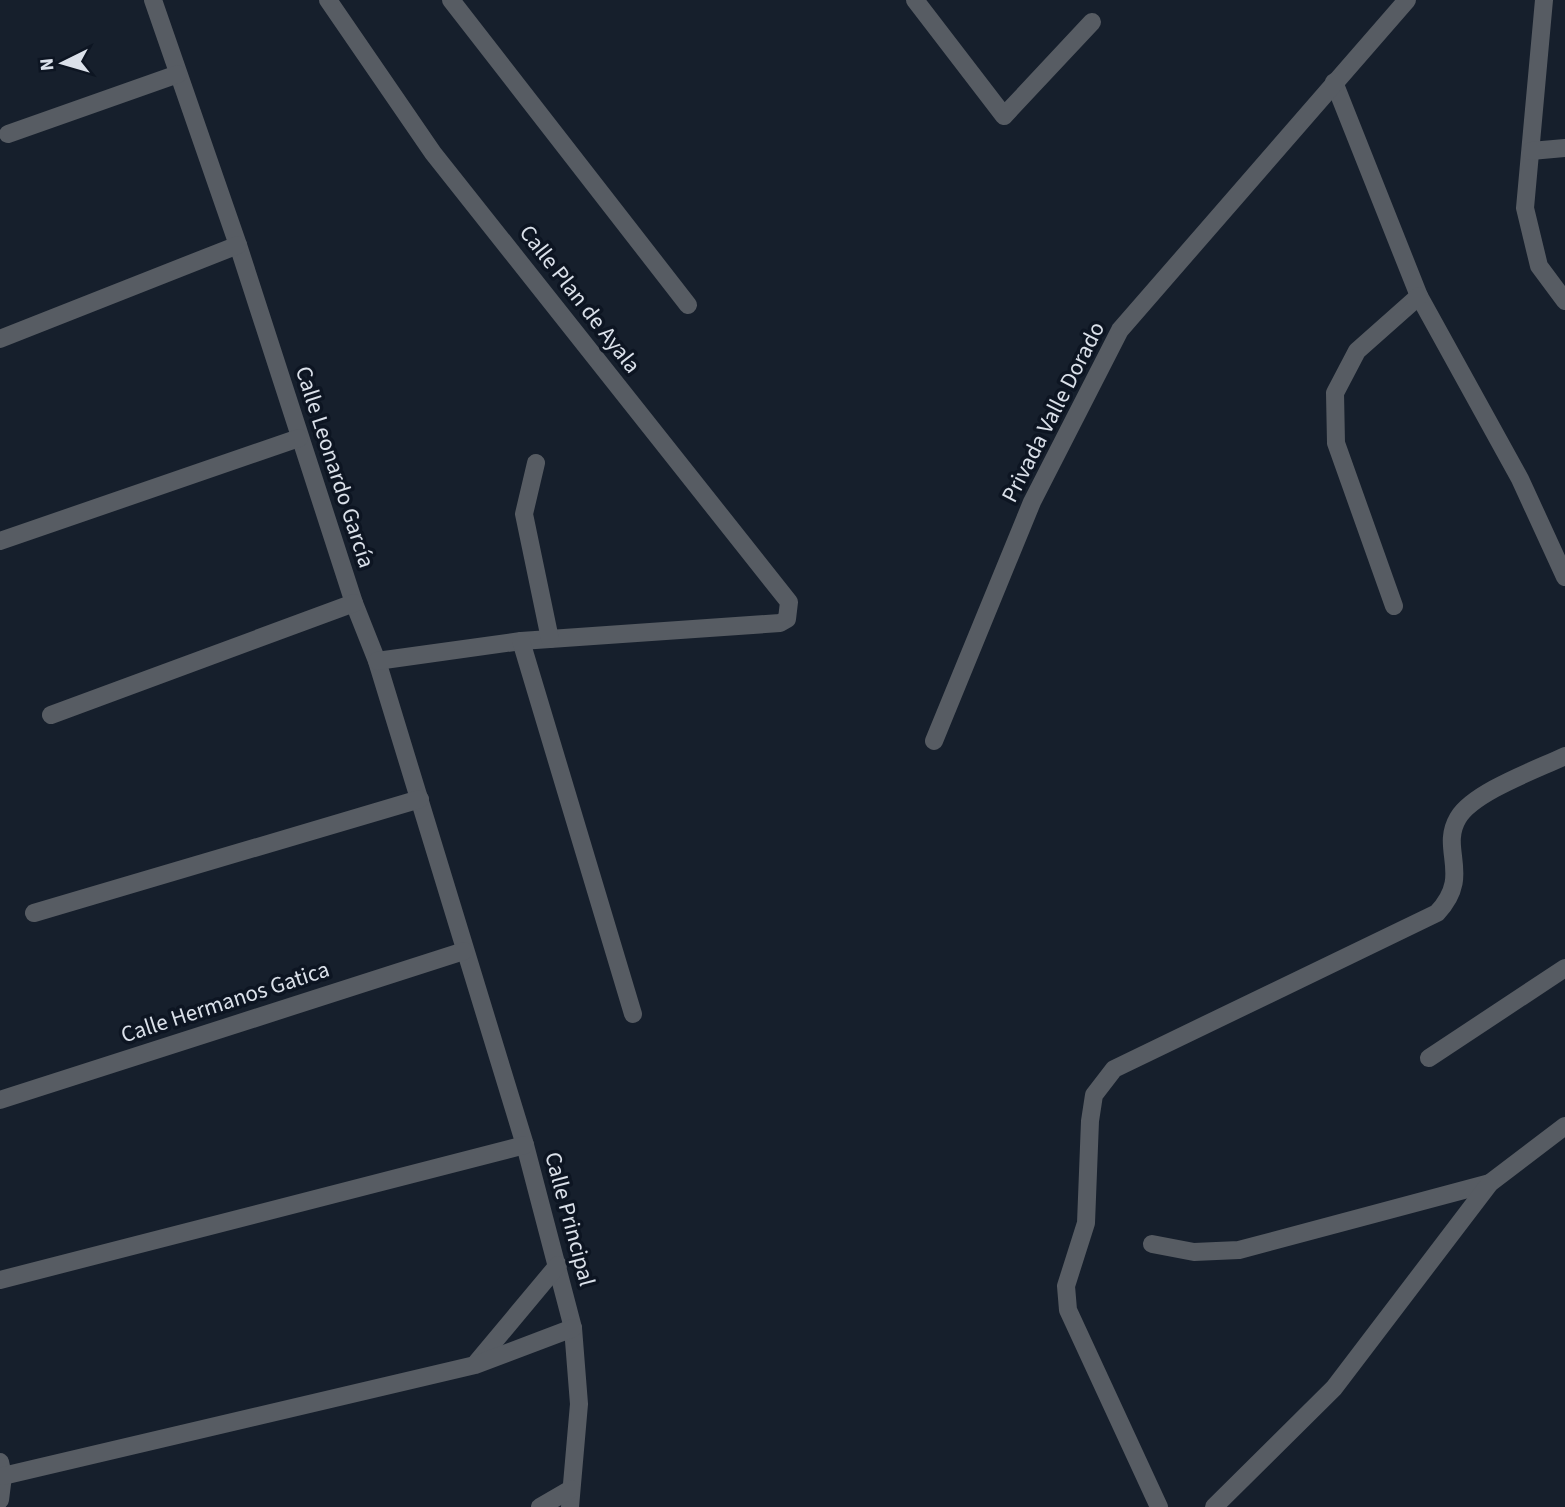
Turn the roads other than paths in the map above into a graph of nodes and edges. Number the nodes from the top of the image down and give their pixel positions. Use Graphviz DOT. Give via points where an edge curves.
graph roads {
  1 [pos="153,0"];
  2 [pos="328,0"];
  3 [pos="451,0"];
  4 [pos="915,0"];
  5 [pos="1407,0"];
  6 [pos="1544,0"];
  7 [pos="1092,22"];
  8 [pos="178,74"];
  9 [pos="1334,82"];
  10 [pos="8,134"];
  11 [pos="1565,149"];
  12 [pos="1531,152"];
  13 [pos="238,245"];
  14 [pos="1419,296"];
  15 [pos="1565,301"];
  16 [pos="688,305"];
  17 [pos="0,340"];
  18 [pos="299,438"];
  19 [pos="536,463"];
  20 [pos="0,541"];
  21 [pos="1565,577"];
  22 [pos="354,603"];
  23 [pos="1394,606"];
  24 [pos="550,639"];
  25 [pos="521,641"];
  26 [pos="377,661"];
  27 [pos="51,715"];
  28 [pos="934,741"];
  29 [pos="1565,756"];
  30 [pos="420,799"];
  31 [pos="34,913"];
  32 [pos="464,951"];
  33 [pos="1565,968"];
  34 [pos="634,1014"];
  35 [pos="1429,1058"];
  36 [pos="0,1100"];
  37 [pos="1565,1126"];
  38 [pos="525,1145"];
  39 [pos="1490,1183"];
  40 [pos="1152,1244"];
  41 [pos="558,1265"];
  42 [pos="0,1280"];
  43 [pos="573,1328"];
  44 [pos="475,1365"];
  45 [pos="2,1469"];
  46 [pos="571,1498"];
  47 [pos="0,1500"];
  48 [pos="540,1507"];
  49 [pos="1159,1507"];
  50 [pos="1214,1507"];
  1 -- 8 [label="street, Calle Leonardo García"];
  2 -- 24 [label="street, Calle Plan de Ayala" via="433,153 789,602 786,619 780,623"];
  3 -- 16 [label="street"];
  4 -- 7 [label="street" via="1004,116"];
  5 -- 9 [label="street, Privada Valle Dorado"];
  6 -- 12 [label="street"];
  8 -- 10 [label="street"];
  8 -- 13 [label="street, Calle Leonardo García"];
  9 -- 14 [label="street"];
  9 -- 28 [label="street, Privada Valle Dorado" via="1120,330 1032,502"];
  11 -- 12 [label="street"];
  12 -- 15 [label="street" via="1525,208 1539,266"];
  13 -- 17 [label="street"];
  13 -- 18 [label="street, Calle Leonardo García"];
  14 -- 21 [label="street" via="1520,479"];
  14 -- 23 [label="street" via="1357,351 1335,393 1336,443"];
  18 -- 20 [label="street"];
  18 -- 22 [label="street, Calle Leonardo García"];
  19 -- 24 [label="street" via="524,514"];
  22 -- 26 [label="street, Calle Leonardo García"];
  22 -- 27 [label="street"];
  24 -- 25 [label="street"];
  25 -- 26 [label="street"];
  25 -- 34 [label="street"];
  26 -- 30 [label="street, Calle Leonardo García"];
  29 -- 49 [label="street" via="1478,798 1458,818 1453,842 1456,879 1451,899 1437,914 1114,1069 1094,1095 1086,1223 1066,1286 1068,1310"];
  30 -- 31 [label="street"];
  30 -- 32 [label="street, Calle Leonardo García"];
  32 -- 36 [label="street, Calle Hermanos Gatica"];
  32 -- 38 [label="street, Calle Principal"];
  33 -- 35 [label="street"];
  37 -- 39 [label="street"];
  38 -- 41 [label="street, Calle Principal"];
  38 -- 42 [label="street"];
  39 -- 40 [label="street" via="1240,1250 1194,1252"];
  39 -- 50 [label="street" via="1335,1388"];
  41 -- 43 [label="street, Calle Principal"];
  41 -- 44 [label="street"];
  43 -- 44 [label="street"];
  43 -- 46 [label="street, Calle Principal" via="579,1404"];
  44 -- 45 [label="street"];
  45 -- 47 [label="street"];
  46 -- 48 [label="street"];
}
